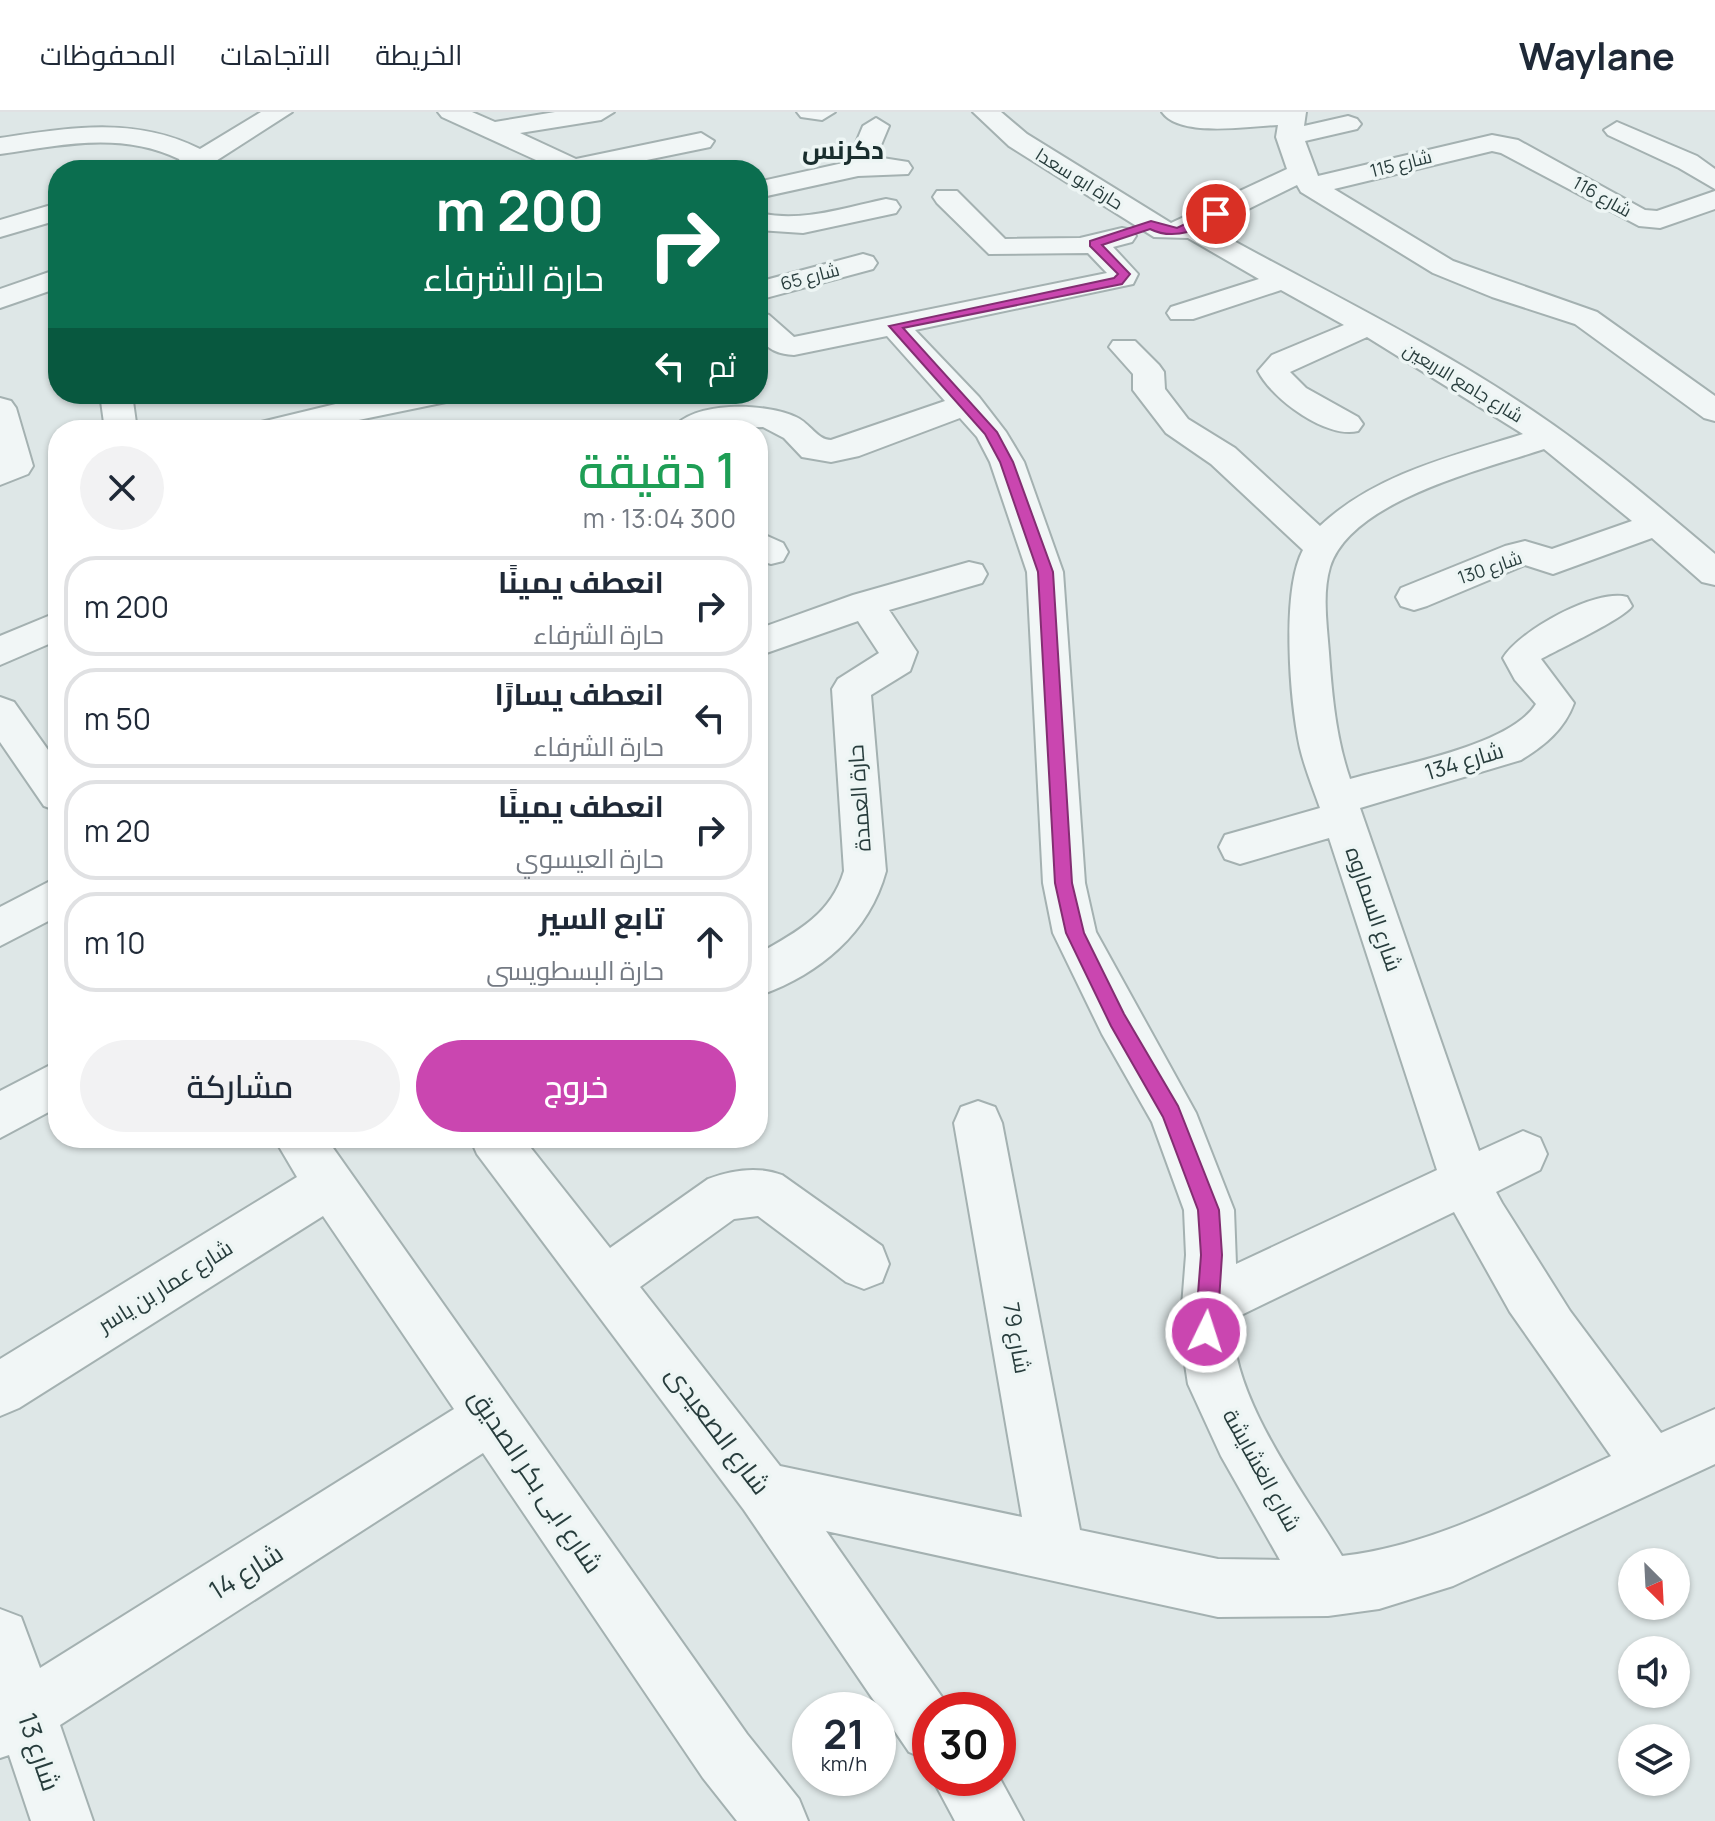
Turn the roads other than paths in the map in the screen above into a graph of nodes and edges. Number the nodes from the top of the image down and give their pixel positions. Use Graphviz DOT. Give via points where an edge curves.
graph roads {
  1 [pos="279,112"];
  2 [pos="451,112"];
  3 [pos="601,112"];
  4 [pos="810,112"];
  5 [pos="822,112"];
  6 [pos="986,112"];
  7 [pos="1175,112"];
  8 [pos="1244,114"];
  9 [pos="1291,122"];
  10 [pos="502,123"];
  11 [pos="1348,124"];
  12 [pos="876,126"];
  13 [pos="1617,130"];
  14 [pos="84,135"];
  15 [pos="701,141"];
  16 [pos="1492,143"];
  17 [pos="0,146"];
  18 [pos="664,148"];
  19 [pos="1715,153"];
  20 [pos="191,160"];
  21 [pos="205,160"];
  22 [pos="564,160"];
  23 [pos="612,160"];
  24 [pos="674,160"];
  25 [pos="1688,162"];
  26 [pos="869,167"];
  27 [pos="899,168"];
  28 [pos="1306,180"];
  29 [pos="1715,181"];
  30 [pos="768,188"];
  31 [pos="947,197"];
  32 [pos="1715,199"];
  33 [pos="886,207"];
  34 [pos="48,214"];
  35 [pos="1151,224"];
  36 [pos="768,225"];
  37 [pos="0,229"];
  38 [pos="1184,229"];
  39 [pos="1094,243"];
  40 [pos="863,263"];
  41 [pos="1281,281"];
  42 [pos="48,282"];
  43 [pos="768,288"];
  44 [pos="0,299"];
  45 [pos="1182,313"];
  46 [pos="895,326"];
  47 [pos="1365,327"];
  48 [pos="768,331"];
  49 [pos="1124,347"];
  50 [pos="356,404"];
  51 [pos="968,404"];
  52 [pos="0,408"];
  53 [pos="1715,411"];
  54 [pos="302,420"];
  55 [pos="715,420"];
  56 [pos="1347,424"];
  57 [pos="1548,437"];
  58 [pos="0,474"];
  59 [pos="1657,524"];
  60 [pos="1322,548"];
  61 [pos="1707,559"];
  62 [pos="969,574"];
  63 [pos="1414,597"];
  64 [pos="866,604"];
  65 [pos="1614,606"];
  66 [pos="48,629"];
  67 [pos="768,639"];
  68 [pos="0,651"];
  69 [pos="0,712"];
  70 [pos="13,756"];
  71 [pos="48,786"];
  72 [pos="1340,809"];
  73 [pos="1240,847"];
  74 [pos="48,901"];
  75 [pos="0,928"];
  76 [pos="768,971"];
  77 [pos="48,1088"];
  78 [pos="0,1116"];
  79 [pos="978,1123"];
  80 [pos="305,1148"];
  81 [pos="503,1148"];
  82 [pos="1523,1154"];
  83 [pos="1465,1182"];
  84 [pos="330,1184"];
  85 [pos="864,1264"];
  86 [pos="605,1282"];
  87 [pos="1208,1304"];
  88 [pos="0,1389"];
  89 [pos="492,1416"];
  90 [pos="1715,1436"];
  91 [pos="1653,1467"];
  92 [pos="764,1490"];
  93 [pos="1056,1553"];
  94 [pos="1328,1587"];
  95 [pos="0,1638"];
  96 [pos="912,1705"];
  97 [pos="13,1720"];
  98 [pos="975,1796"];
  99 [pos="62,1821"];
  100 [pos="777,1821"];
  101 [pos="992,1821"];
  1 -- 21 [label="street"];
  2 -- 10 [label="street"];
  3 -- 10 [label="street"];
  4 -- 5 [label="street"];
  6 -- 35 [label="street, حارة ابو سعدا" via="1018,140"];
  7 -- 8 [label="street" via="1195,121"];
  8 -- 9 [label="street"];
  9 -- 11 [label="street"];
  9 -- 28 [label="street"];
  10 -- 22 [label="street"];
  12 -- 26 [label="street" via="863,157"];
  13 -- 25 [label="street"];
  14 -- 17 [label="street"];
  14 -- 20 [label="street" via="152,126"];
  15 -- 18 [label="street"];
  16 -- 28 [label="street, شارع 115"];
  16 -- 32 [label="street, شارع 116" via="1509,146 1639,218 1660,220"];
  18 -- 23 [label="street"];
  18 -- 24 [label="street"];
  19 -- 25 [label="street"];
  25 -- 29 [label="street"];
  26 -- 27 [label="street"];
  26 -- 30 [label="street"];
  28 -- 38 [label="street, شارع 115"];
  28 -- 53 [label="street" via="1443,267 1586,318"];
  31 -- 39 [label="street" via="999,248"];
  33 -- 36 [label="street"];
  34 -- 37 [label="street"];
  35 -- 38 [label="street, حارة ابو سعدا" via="1164,231"];
  35 -- 39 [label="street"];
  38 -- 41 [label="street, شارع جامع الاربعين"];
  39 -- 46 [label="street" via="1123,278"];
  40 -- 43 [label="street, شارع 65"];
  41 -- 45 [label="street"];
  41 -- 47 [label="street, شارع جامع الاربعين"];
  42 -- 44 [label="street"];
  46 -- 48 [label="street" via="794,346 782,345"];
  46 -- 51 [label="street, شارع الغشايشة"];
  47 -- 56 [label="street" via="1283,362 1274,371 1290,390"];
  47 -- 57 [label="street, شارع جامع الاربعين" via="1444,369"];
  49 -- 60 [label="street" via="1148,372 1149,390 1177,426 1223,456"];
  50 -- 54 [label="street"];
  51 -- 55 [label="street" via="827,452 808,448 789,426 763,418"];
  51 -- 87 [label="street, شارع الغشايشة" via="1007,462 1045,572 1064,883 1075,933 1172,1113 1194,1165 1209,1210"];
  52 -- 58 [label="street" via="16,466"];
  57 -- 59 [label="street, شارع جامع الاربعين"];
  57 -- 60 [label="street, شارع السماروه" via="1385,494 1352,512"];
  59 -- 61 [label="street, شارع جامع الاربعين"];
  59 -- 63 [label="street, شارع 130" via="1553,562 1517,555"];
  60 -- 72 [label="street, شارع السماروه" via="1313,564 1308,597 1313,713"];
  62 -- 64 [label="street"];
  64 -- 67 [label="street"];
  64 -- 76 [label="street, حارة العمدة" via="898,652 891,666 851,689 865,871 861,894 849,915 828,934"];
  65 -- 72 [label="street, شارع 134" via="1582,619 1522,658 1525,669 1549,689 1555,703 1551,714 1526,737 1507,749"];
  66 -- 68 [label="street"];
  69 -- 70 [label="street"];
  70 -- 71 [label="street"];
  72 -- 73 [label="street"];
  72 -- 83 [label="street, شارع السماروه"];
  74 -- 75 [label="street"];
  77 -- 78 [label="street"];
  79 -- 93 [label="street, شارع 79"];
  80 -- 84 [label="street, شارع ابى بكر الصديق"];
  81 -- 86 [label="street, شارع الصعيدى"];
  82 -- 83 [label="street"];
  83 -- 87 [label="street"];
  83 -- 91 [label="street, شارع السماروه" via="1489,1234 1532,1301"];
  84 -- 88 [label="street, شارع عمار بن ياسر"];
  84 -- 89 [label="street, شارع ابى بكر الصديق"];
  85 -- 86 [label="street" via="765,1192 746,1193 725,1196"];
  86 -- 92 [label="street, شارع الصعيدى"];
  87 -- 94 [label="street, شارع الغشايشة" via="1206,1332 1215,1384"];
  89 -- 97 [label="street, شارع 14"];
  89 -- 100 [label="street, شارع ابى بكر الصديق" via="725,1756"];
  90 -- 91 [label="street"];
  91 -- 94 [label="street" via="1453,1558 1379,1580"];
  92 -- 93 [label="street"];
  92 -- 96 [label="street, شارع الصعيدى"];
  93 -- 94 [label="street" via="1218,1588"];
  95 -- 97 [label="street, شارع 13"];
  97 -- 99 [label="street, شارع 13"];
  98 -- 101 [label="street"];
}
